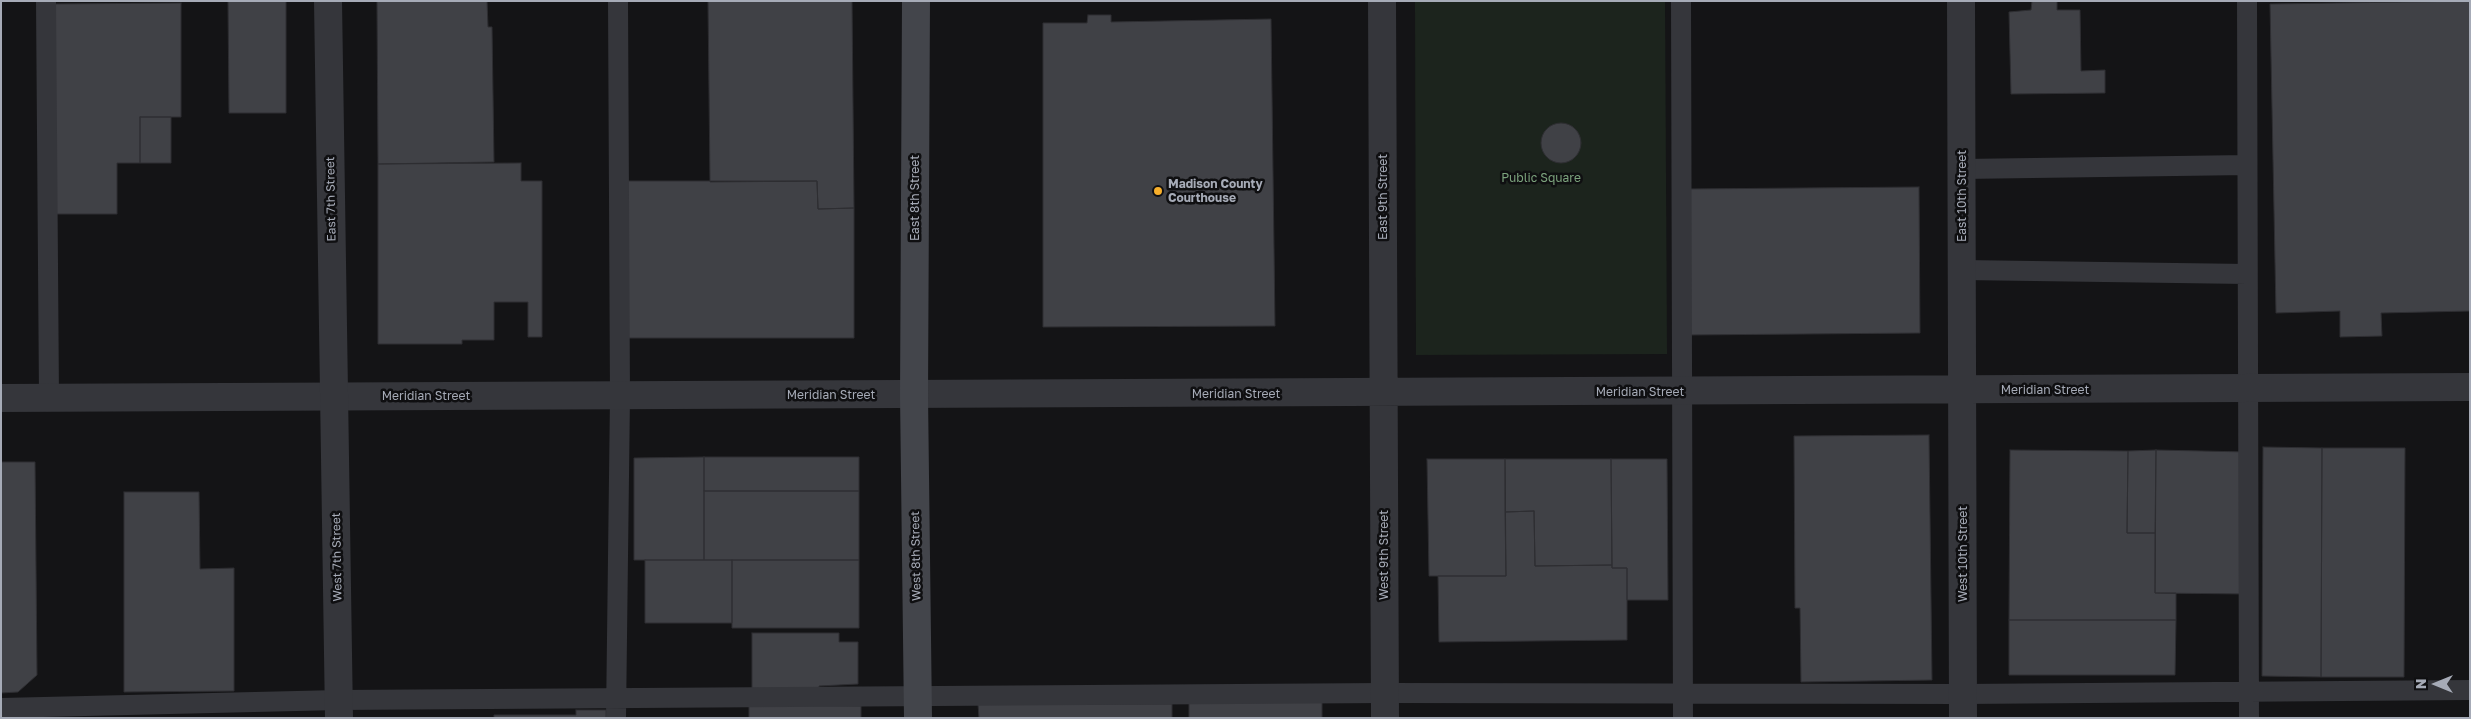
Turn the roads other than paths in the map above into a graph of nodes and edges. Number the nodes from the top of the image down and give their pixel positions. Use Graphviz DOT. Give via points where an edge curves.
graph roads {
  1 [pos="46,1"];
  2 [pos="328,1"];
  3 [pos="618,1"];
  4 [pos="916,1"];
  5 [pos="1382,1"];
  6 [pos="1681,1"];
  7 [pos="1961,1"];
  8 [pos="2247,1"];
  9 [pos="2247,165"];
  10 [pos="1962,169"];
  11 [pos="1962,270"];
  12 [pos="2247,274"];
  13 [pos="2470,388"];
  14 [pos="2247,389"];
  15 [pos="1962,390"];
  16 [pos="1683,392"];
  17 [pos="1384,393"];
  18 [pos="914,395"];
  19 [pos="334,396"];
  20 [pos="620,396"];
  21 [pos="1,398"];
  22 [pos="50,398"];
  23 [pos="2249,690"];
  24 [pos="2470,690"];
  25 [pos="1684,692"];
  26 [pos="1385,705"];
  27 [pos="1963,706"];
  28 [pos="918,707"];
  29 [pos="1,708"];
  30 [pos="616,708"];
  31 [pos="339,709"];
  32 [pos="1684,718"];
  33 [pos="2249,718"];
  1 -- 22 [label="lane"];
  2 -- 19 [label="street, East 7th Street"];
  3 -- 20 [label="lane"];
  4 -- 18 [label="main road, East 8th Street"];
  5 -- 17 [label="street, East 9th Street"];
  6 -- 16 [label="lane"];
  7 -- 10 [label="street, East 10th Street"];
  8 -- 9 [label="lane"];
  9 -- 10 [label="lane"];
  9 -- 12 [label="lane"];
  10 -- 11 [label="street, East 10th Street"];
  11 -- 12 [label="lane"];
  11 -- 15 [label="street, East 10th Street"];
  12 -- 14 [label="lane"];
  13 -- 14 [label="street, Meridian Street"];
  14 -- 15 [label="street, Meridian Street"];
  14 -- 23 [label="lane"];
  15 -- 16 [label="street, Meridian Street"];
  15 -- 27 [label="street, West 10th Street"];
  16 -- 17 [label="street, Meridian Street"];
  16 -- 25 [label="lane"];
  17 -- 18 [label="street, Meridian Street"];
  17 -- 26 [label="street, West 9th Street"];
  18 -- 20 [label="street, Meridian Street"];
  18 -- 28 [label="main road, West 8th Street"];
  19 -- 20 [label="street, Meridian Street"];
  19 -- 22 [label="street, Meridian Street"];
  19 -- 31 [label="street, West 7th Street"];
  20 -- 30 [label="lane"];
  21 -- 22 [label="street, Meridian Street"];
  23 -- 24 [label="lane"];
  23 -- 27 [label="lane"];
  23 -- 33 [label="lane"];
  25 -- 26 [label="lane"];
  25 -- 27 [label="lane"];
  25 -- 32 [label="lane"];
  26 -- 28 [label="lane"];
  28 -- 30 [label="lane"];
  29 -- 31 [label="lane"];
  30 -- 31 [label="lane"];
}
